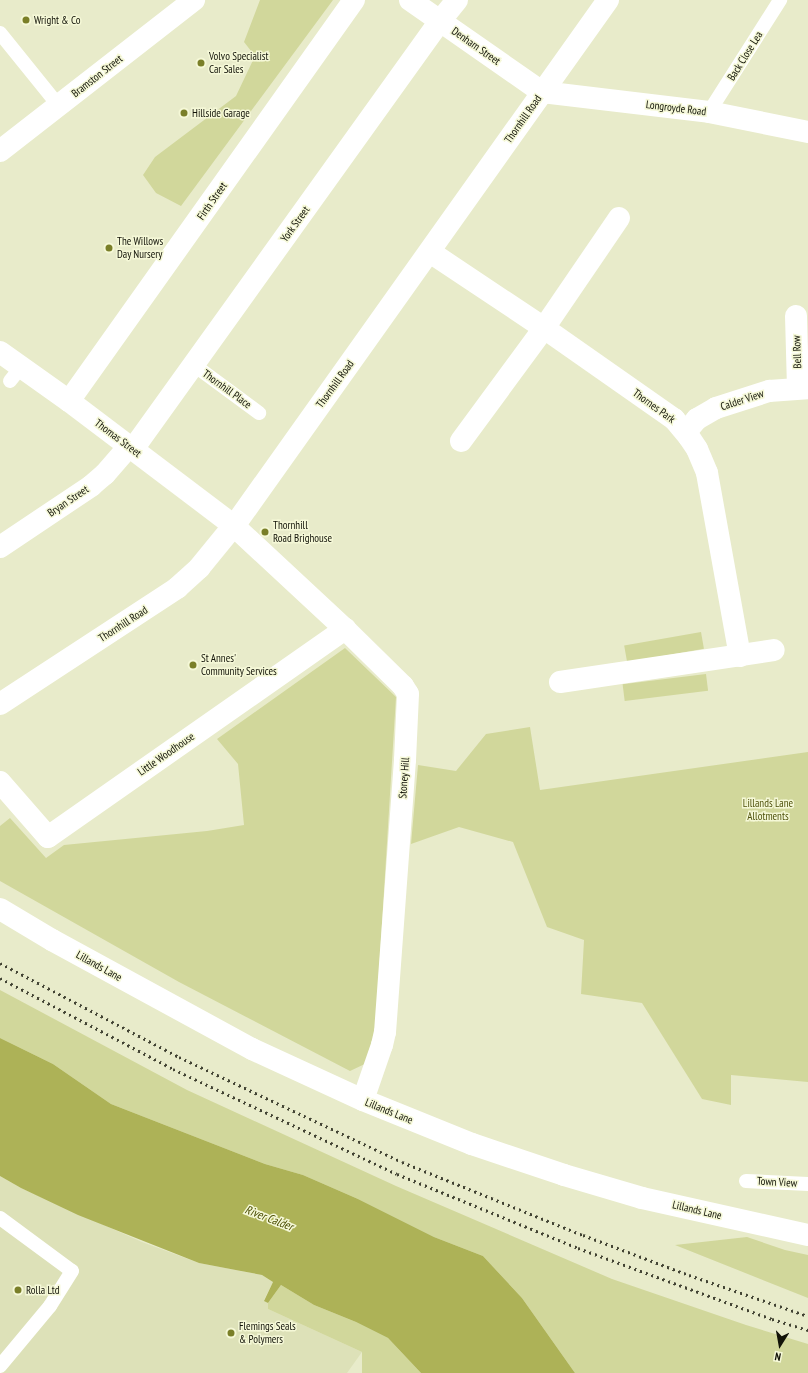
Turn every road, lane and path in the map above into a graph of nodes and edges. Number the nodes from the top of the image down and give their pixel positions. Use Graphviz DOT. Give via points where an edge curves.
graph roads {
  1 [pos="194,0"];
  2 [pos="354,0"];
  3 [pos="410,0"];
  4 [pos="457,0"];
  5 [pos="608,0"];
  6 [pos="780,0"];
  7 [pos="440,21"];
  8 [pos="0,33"];
  9 [pos="542,92"];
  10 [pos="59,106"];
  11 [pos="709,112"];
  12 [pos="808,132"];
  13 [pos="2,146"];
  14 [pos="619,218"];
  15 [pos="430,252"];
  16 [pos="796,316"];
  17 [pos="544,328"];
  18 [pos="0,352"];
  19 [pos="194,365"];
  20 [pos="803,388"];
  21 [pos="69,401"];
  22 [pos="259,413"];
  23 [pos="686,432"];
  24 [pos="461,441"];
  25 [pos="131,448"];
  26 [pos="234,526"];
  27 [pos="0,547"];
  28 [pos="345,629"];
  29 [pos="774,650"];
  30 [pos="740,656"];
  31 [pos="560,682"];
  32 [pos="0,704"];
  33 [pos="0,782"];
  34 [pos="0,909"];
  35 [pos="363,1100"];
  36 [pos="746,1180"];
  37 [pos="808,1184"];
  38 [pos="0,1218"];
  39 [pos="808,1235"];
  40 [pos="0,1366"];
  1 -- 10 [label="street, Bramston Street"];
  2 -- 21 [label="street, Firth Street"];
  3 -- 7 [label="street, Denham Street"];
  4 -- 7 [label="street, York Street"];
  5 -- 9 [label="street, Thornhill Road"];
  6 -- 11 [label="lane, Back Close Lea"];
  7 -- 9 [label="street, Denham Street"];
  7 -- 19 [label="street, York Street"];
  8 -- 10 [label="lane"];
  9 -- 11 [label="street, Longroyde Road"];
  9 -- 15 [label="street, Thornhill Road"];
  10 -- 13 [label="street, Bramston Street"];
  11 -- 12 [label="street, Longroyde Road"];
  14 -- 17 [label="street"];
  15 -- 17 [label="street, Thornes Park"];
  15 -- 26 [label="street, Thornhill Road"];
  16 -- 20 [label="street, Bell Row"];
  17 -- 23 [label="street, Thornes Park" via="674,419"];
  17 -- 24 [label="street"];
  18 -- 21 [label="street, Thomas Street" via="15,374"];
  19 -- 22 [label="lane, Thornhill Place"];
  19 -- 25 [label="street, York Street"];
  20 -- 23 [label="street, Calder View" via="769,391 716,408 697,419"];
  21 -- 25 [label="street, Thomas Street"];
  23 -- 30 [label="street, Thornes Park" via="708,472"];
  25 -- 26 [label="street, Thomas Street"];
  25 -- 27 [label="street, Bryan Street" via="91,486"];
  26 -- 28 [label="street, Stoney Hill"];
  26 -- 32 [label="street, Thornhill Road" via="199,568 178,588"];
  28 -- 33 [label="street, Little Woodhouse" via="48,837"];
  28 -- 35 [label="street, Stoney Hill" via="408,694 385,1032"];
  29 -- 30 [label="street"];
  30 -- 31 [label="street"];
  34 -- 35 [label="street, Lillands Lane" via="252,1049"];
  35 -- 39 [label="street, Lillands Lane" via="472,1144 564,1176 642,1198"];
  36 -- 37 [label="lane, Town View"];
  38 -- 40 [label="lane" via="72,1271 50,1306"];
}
